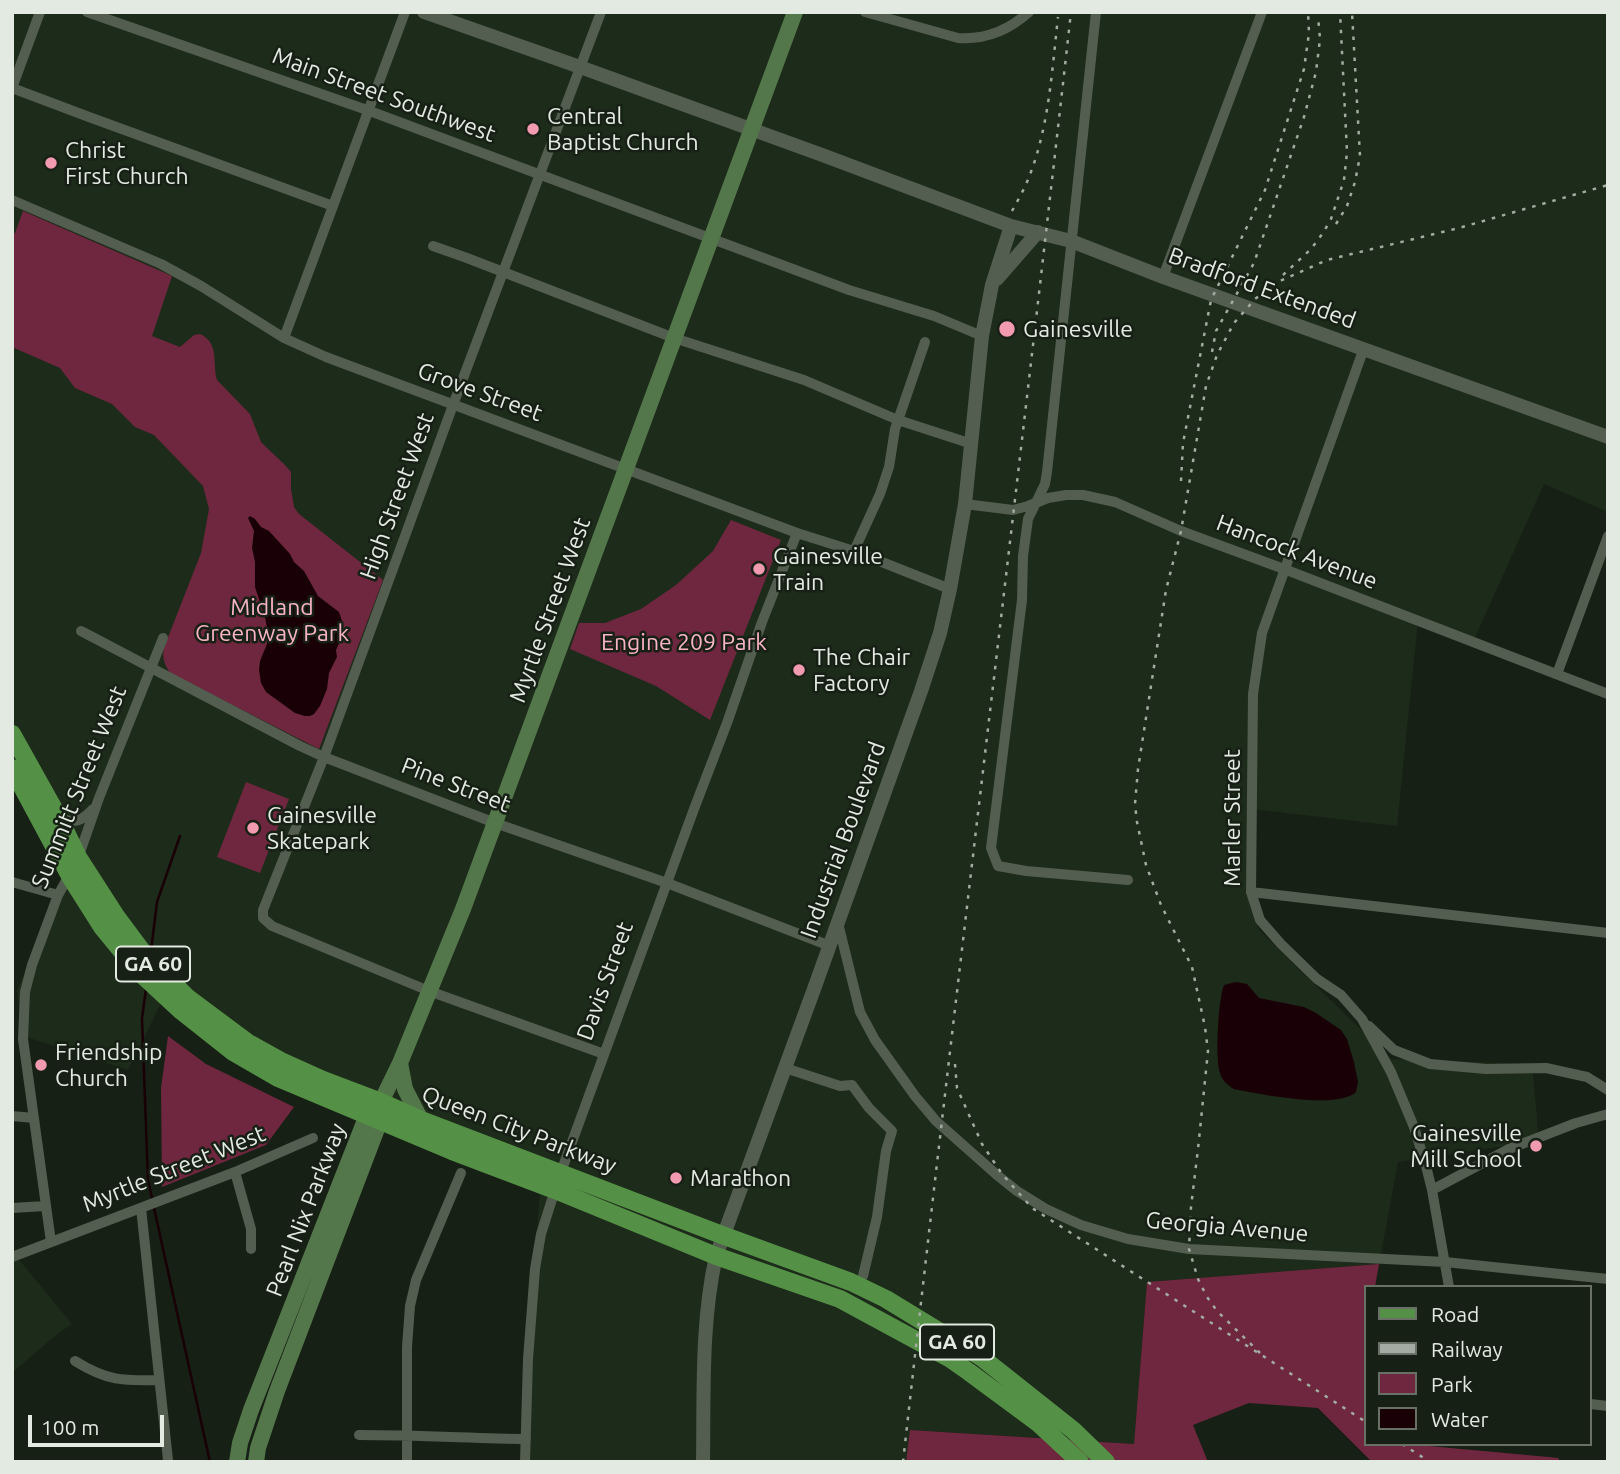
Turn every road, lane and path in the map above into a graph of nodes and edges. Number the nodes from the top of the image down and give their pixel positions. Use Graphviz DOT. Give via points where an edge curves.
graph roads {
  1 [pos="40,12"];
  2 [pos="87,12"];
  3 [pos="405,12"];
  4 [pos="425,12"];
  5 [pos="601,12"];
  6 [pos="795,12"];
  7 [pos="865,12"];
  8 [pos="1029,12"];
  9 [pos="1096,12"];
  10 [pos="1262,12"];
  11 [pos="580,67"];
  12 [pos="12,88"];
  13 [pos="367,110"];
  14 [pos="751,130"];
  15 [pos="540,174"];
  16 [pos="12,200"];
  17 [pos="333,206"];
  18 [pos="1011,226"];
  19 [pos="1038,232"];
  20 [pos="712,238"];
  21 [pos="1071,241"];
  22 [pos="433,246"];
  23 [pos="504,273"];
  24 [pos="1163,276"];
  25 [pos="992,285"];
  26 [pos="982,336"];
  27 [pos="284,338"];
  28 [pos="674,338"];
  29 [pos="925,342"];
  30 [pos="1364,348"];
  31 [pos="453,405"];
  32 [pos="898,420"];
  33 [pos="1608,437"];
  34 [pos="972,444"];
  35 [pos="627,469"];
  36 [pos="1035,503"];
  37 [pos="965,504"];
  38 [pos="797,533"];
  39 [pos="1608,536"];
  40 [pos="854,551"];
  41 [pos="1284,569"];
  42 [pos="950,589"];
  43 [pos="81,631"];
  44 [pos="163,638"];
  45 [pos="150,668"];
  46 [pos="1557,674"];
  47 [pos="1608,694"];
  48 [pos="12,734"];
  49 [pos="324,757"];
  50 [pos="12,768"];
  51 [pos="97,804"];
  52 [pos="60,820"];
  53 [pos="495,823"];
  54 [pos="78,857"];
  55 [pos="69,875"];
  56 [pos="1128,880"];
  57 [pos="12,883"];
  58 [pos="667,883"];
  59 [pos="1251,892"];
  60 [pos="58,895"];
  61 [pos="838,922"];
  62 [pos="1608,933"];
  63 [pos="830,946"];
  64 [pos="12,987"];
  65 [pos="25,992"];
  66 [pos="429,992"];
  67 [pos="1362,1019"];
  68 [pos="604,1054"];
  69 [pos="400,1063"];
  70 [pos="785,1068"];
  71 [pos="1608,1090"];
  72 [pos="381,1102"];
  73 [pos="1608,1114"];
  74 [pos="12,1116"];
  75 [pos="34,1118"];
  76 [pos="373,1118"];
  77 [pos="421,1120"];
  78 [pos="313,1138"];
  79 [pos="236,1172"];
  80 [pos="561,1172"];
  81 [pos="461,1173"];
  82 [pos="555,1190"];
  83 [pos="1432,1190"];
  84 [pos="45,1206"];
  85 [pos="12,1208"];
  86 [pos="141,1208"];
  87 [pos="722,1235"];
  88 [pos="51,1242"];
  89 [pos="251,1249"];
  90 [pos="716,1256"];
  91 [pos="12,1257"];
  92 [pos="1445,1262"];
  93 [pos="863,1276"];
  94 [pos="1608,1279"];
  95 [pos="1449,1285"];
  96 [pos="75,1361"];
  97 [pos="159,1380"];
  98 [pos="359,1435"];
  99 [pos="407,1435"];
  100 [pos="526,1439"];
  101 [pos="168,1460"];
  102 [pos="237,1462"];
  103 [pos="256,1462"];
  104 [pos="407,1462"];
  105 [pos="525,1462"];
  106 [pos="702,1462"];
  107 [pos="1080,1462"];
  108 [pos="1106,1462"];
  1 -- 12 [label="street"];
  2 -- 13 [label="street, Main Street Southwest"];
  3 -- 13 [label="street"];
  4 -- 11 [label="street, Bradford Extended"];
  5 -- 11 [label="street, High Street West"];
  6 -- 14 [label="main road, Myrtle Street West"];
  7 -- 8 [label="street" via="970,38 997,33"];
  9 -- 21 [label="street"];
  10 -- 24 [label="street"];
  11 -- 14 [label="street, Bradford Extended"];
  11 -- 15 [label="street, High Street West"];
  12 -- 17 [label="street"];
  13 -- 15 [label="street, Main Street Southwest"];
  13 -- 17 [label="street"];
  14 -- 18 [label="street, Bradford Extended"];
  14 -- 20 [label="main road, Myrtle Street West"];
  15 -- 20 [label="street, Main Street Southwest"];
  15 -- 23 [label="street, High Street West"];
  16 -- 27 [label="street, Grove Street" via="162,264"];
  17 -- 27 [label="street"];
  18 -- 19 [label="street, Bradford Extended"];
  18 -- 25 [label="street, Industrial Boulevard"];
  19 -- 21 [label="street, Bradford Extended"];
  19 -- 25 [label="street"];
  20 -- 26 [label="street, Main Street Southwest"];
  20 -- 28 [label="main road, Myrtle Street West"];
  21 -- 24 [label="street, Bradford Extended"];
  21 -- 36 [label="street" via="1045,484"];
  22 -- 23 [label="street"];
  23 -- 28 [label="street"];
  23 -- 31 [label="street, High Street West"];
  24 -- 30 [label="street, Bradford Extended"];
  25 -- 26 [label="street, Industrial Boulevard"];
  26 -- 34 [label="street, Industrial Boulevard"];
  27 -- 31 [label="street, Grove Street"];
  28 -- 32 [label="street" via="804,380"];
  28 -- 35 [label="main road, Myrtle Street West"];
  29 -- 32 [label="street"];
  30 -- 33 [label="street, Bradford Extended"];
  30 -- 41 [label="street, Marler Street"];
  31 -- 35 [label="street, Grove Street"];
  31 -- 49 [label="street, High Street West"];
  32 -- 34 [label="street"];
  32 -- 40 [label="street" via="880,494"];
  34 -- 37 [label="street, Industrial Boulevard"];
  35 -- 38 [label="street, Grove Street"];
  35 -- 53 [label="main road, Myrtle Street West"];
  36 -- 37 [label="street, Hancock Avenue" via="1013,510"];
  36 -- 41 [label="street, Hancock Avenue" via="1066,495 1115,502"];
  36 -- 56 [label="street" via="1023,556 1022,600 991,848 998,866"];
  37 -- 42 [label="street, Industrial Boulevard"];
  38 -- 40 [label="street, Grove Street"];
  38 -- 58 [label="street, Davis Street"];
  39 -- 46 [label="street"];
  40 -- 42 [label="street, Grove Street"];
  41 -- 46 [label="street, Hancock Avenue"];
  41 -- 59 [label="street, Marler Street" via="1262,632 1253,694"];
  42 -- 61 [label="street, Industrial Boulevard" via="921,691"];
  43 -- 45 [label="street, Pine Street"];
  44 -- 45 [label="street, Summitt Street West"];
  45 -- 49 [label="street, Pine Street"];
  45 -- 51 [label="street, Summitt Street West"];
  46 -- 47 [label="street, Hancock Avenue"];
  48 -- 52 [label="main road, Queen City Parkway / GA 60"];
  49 -- 53 [label="street, Pine Street"];
  49 -- 66 [label="street, High Street West" via="263,918 272,926"];
  50 -- 55 [label="main road, Queen City Parkway / GA 60"];
  51 -- 52 [label="street" via="83,819"];
  51 -- 54 [label="street, Summitt Street West"];
  52 -- 54 [label="main road, Queen City Parkway / GA 60"];
  53 -- 58 [label="street, Pine Street"];
  53 -- 66 [label="main road, Myrtle Street West"];
  54 -- 55 [label="street, Summitt Street West"];
  54 -- 72 [label="main road, Queen City Parkway / GA 60" via="145,955 188,998 247,1042 283,1062"];
  55 -- 60 [label="street, Summitt Street West"];
  55 -- 76 [label="main road, Queen City Parkway / GA 60" via="130,962 180,1010 233,1052 278,1078"];
  57 -- 60 [label="street"];
  58 -- 63 [label="street, Pine Street"];
  58 -- 68 [label="street, Davis Street"];
  59 -- 62 [label="street"];
  59 -- 67 [label="street, Marler Street" via="1260,919 1280,944 1341,995"];
  60 -- 65 [label="street, Summitt Street West"];
  61 -- 63 [label="street, Industrial Boulevard"];
  61 -- 92 [label="street, Georgia Avenue" via="860,1012 915,1097 997,1175 1046,1209 1128,1239 1189,1249"];
  63 -- 70 [label="street, Industrial Boulevard"];
  64 -- 65 [label="street"];
  65 -- 75 [label="street, Summitt Street West" via="23,1039"];
  66 -- 68 [label="street"];
  66 -- 69 [label="main road, Myrtle Street West"];
  67 -- 71 [label="street" via="1394,1050 1430,1064 1546,1068 1587,1077"];
  67 -- 83 [label="street, Marler Street" via="1414,1127"];
  68 -- 80 [label="street, Davis Street"];
  69 -- 72 [label="main road, Myrtle Street West"];
  69 -- 77 [label="main road" via="405,1089"];
  70 -- 87 [label="street, Industrial Boulevard"];
  70 -- 93 [label="street" via="840,1086 852,1085 892,1131"];
  72 -- 76 [label="main road, Pearl Nix Parkway"];
  72 -- 77 [label="main road, Queen City Parkway / GA 60"];
  73 -- 83 [label="street" via="1509,1149"];
  74 -- 75 [label="street"];
  75 -- 84 [label="street, Summitt Street West"];
  76 -- 82 [label="main road, Queen City Parkway / GA 60"];
  76 -- 102 [label="main road, Pearl Nix Parkway" via="251,1410"];
  76 -- 103 [label="main road, Pearl Nix Parkway"];
  77 -- 80 [label="main road, Queen City Parkway / GA 60"];
  78 -- 79 [label="street, Myrtle Street West"];
  79 -- 86 [label="street, Myrtle Street West"];
  79 -- 89 [label="street" via="251,1229"];
  80 -- 82 [label="main road, Davis Street"];
  80 -- 87 [label="main road, Queen City Parkway / GA 60"];
  81 -- 99 [label="street" via="413,1293 407,1347"];
  82 -- 90 [label="main road, Queen City Parkway / GA 60"];
  82 -- 100 [label="street, Davis Street" via="535,1269"];
  83 -- 92 [label="street, Marler Street"];
  84 -- 85 [label="street"];
  84 -- 88 [label="street, Summitt Street West"];
  86 -- 88 [label="street, Myrtle Street West"];
  86 -- 97 [label="street"];
  87 -- 90 [label="street, Industrial Boulevard"];
  87 -- 108 [label="main road, Queen City Parkway / GA 60" via="844,1278 886,1299 981,1357"];
  88 -- 91 [label="street, Myrtle Street West"];
  90 -- 106 [label="street, Industrial Boulevard" via="708,1290"];
  90 -- 107 [label="main road, Queen City Parkway / GA 60" via="825,1294 949,1358 1038,1423"];
  92 -- 94 [label="street, Georgia Avenue"];
  92 -- 95 [label="street, Marler Street"];
  96 -- 97 [label="street" via="94,1373 125,1381"];
  97 -- 101 [label="street"];
  98 -- 99 [label="street"];
  99 -- 100 [label="street"];
  99 -- 104 [label="street"];
  100 -- 105 [label="street, Davis Street"];
}
